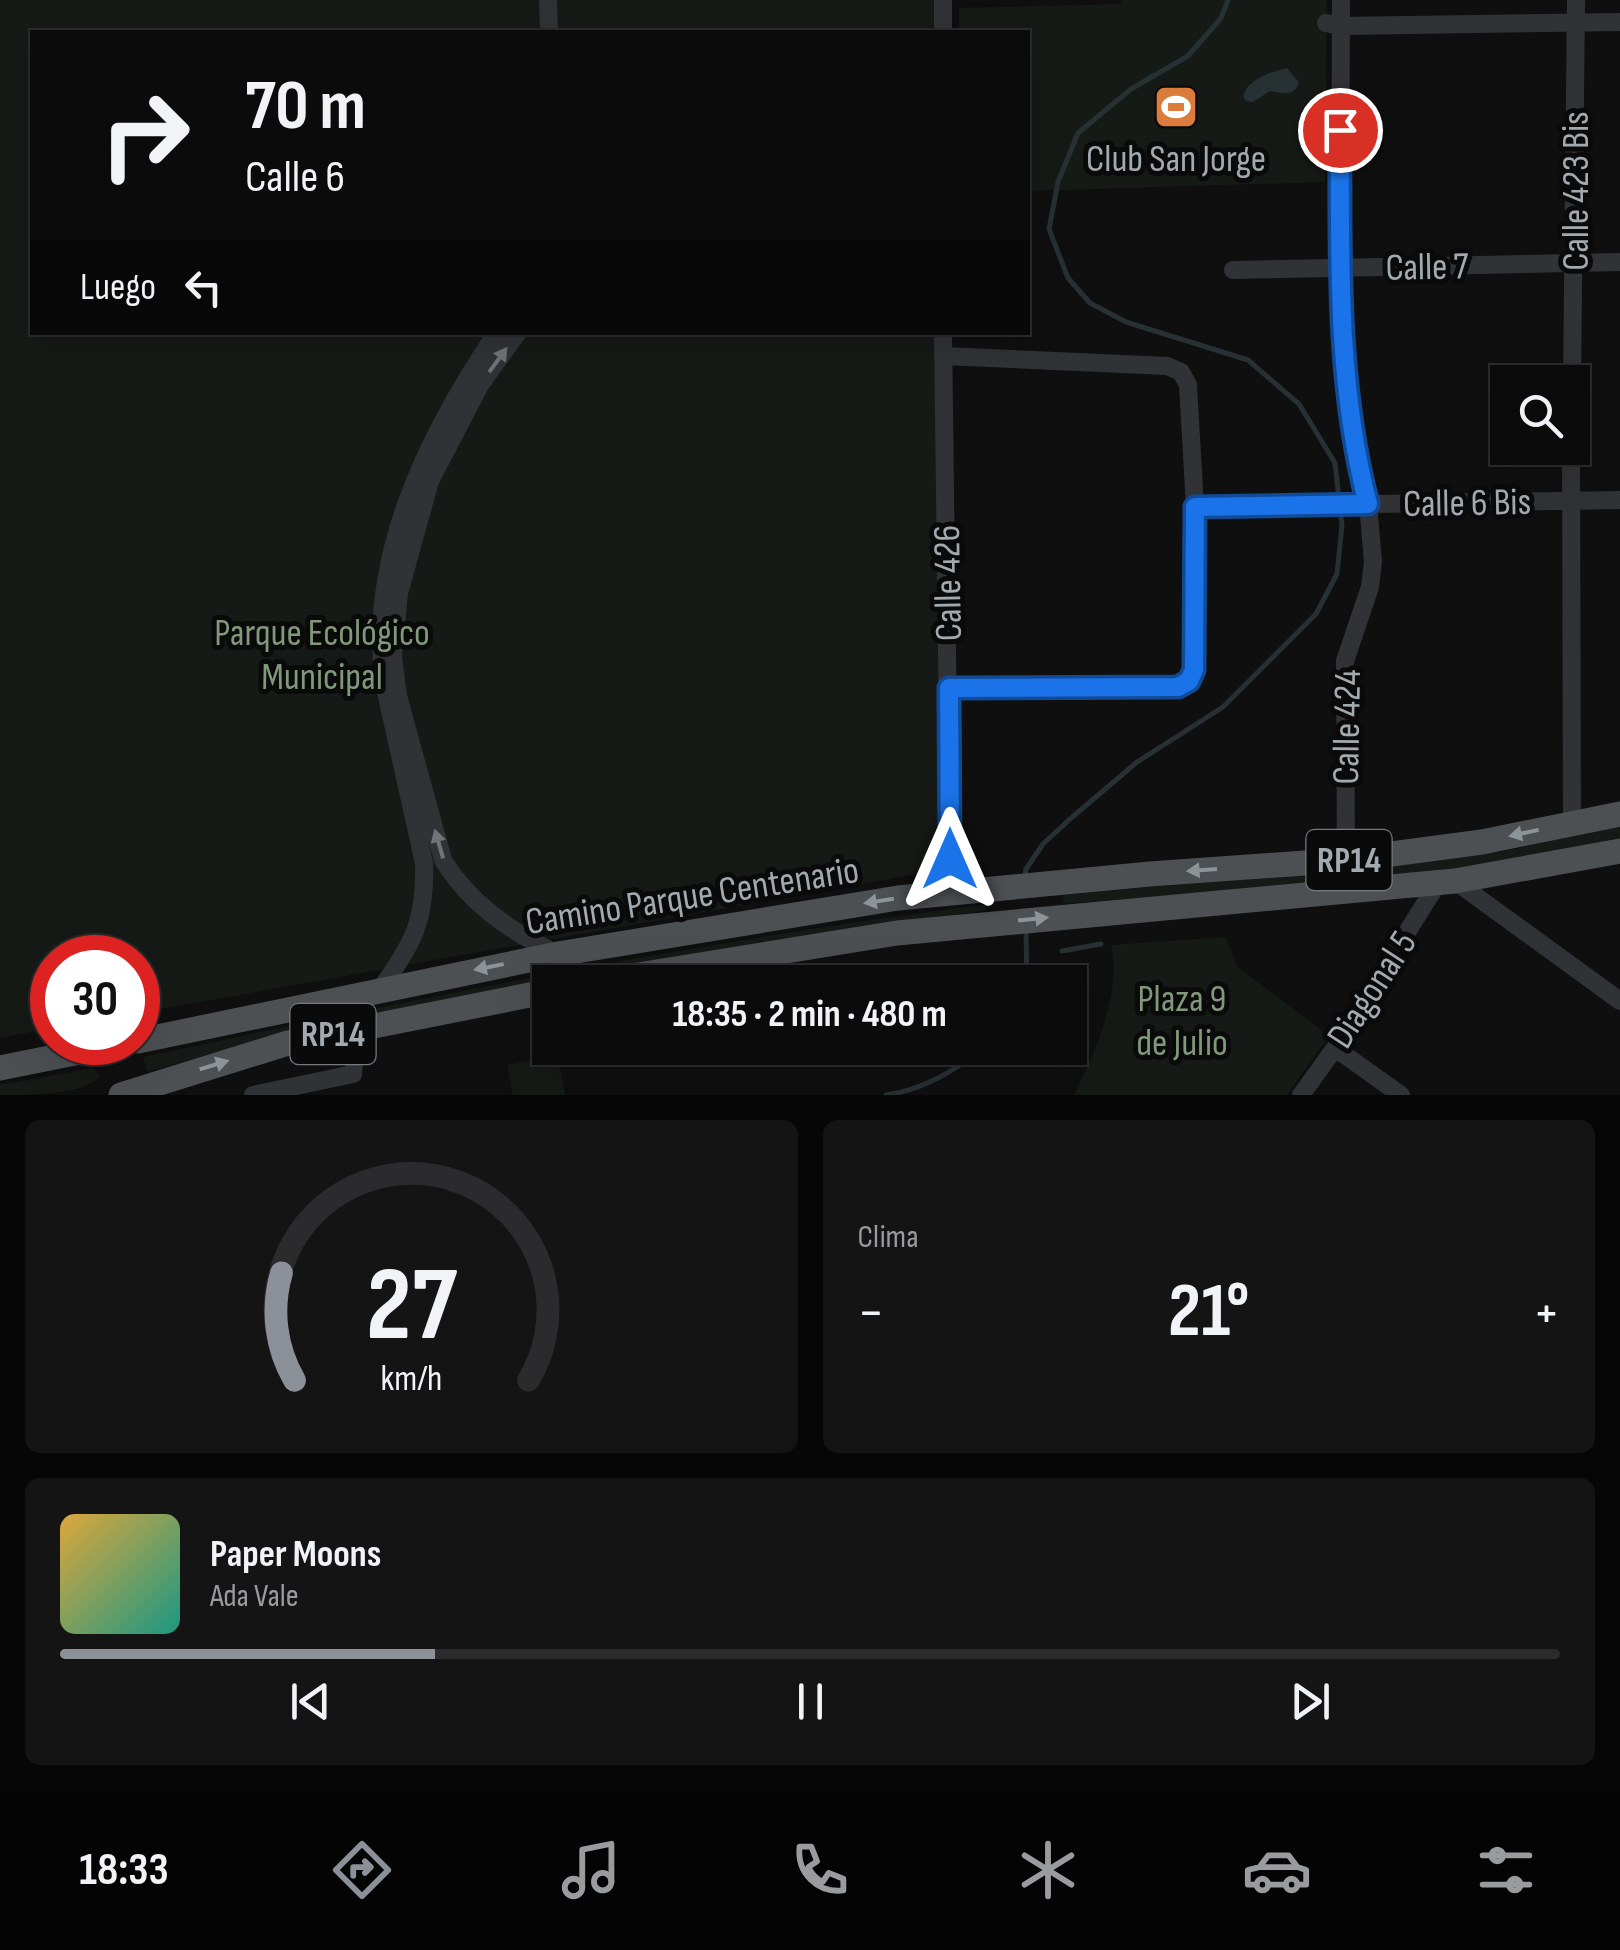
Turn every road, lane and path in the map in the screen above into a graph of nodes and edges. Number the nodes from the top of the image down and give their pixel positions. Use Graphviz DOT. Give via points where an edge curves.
graph roads {
  1 [pos="548,0"];
  2 [pos="943,0"];
  3 [pos="1341,0"];
  4 [pos="1576,0"];
  5 [pos="1576,21"];
  6 [pos="1620,22"];
  7 [pos="1334,25"];
  8 [pos="549,30"];
  9 [pos="943,30"];
  10 [pos="1620,262"];
  11 [pos="1574,263"];
  12 [pos="1340,268"];
  13 [pos="1233,270"];
  14 [pos="496,335"];
  15 [pos="515,335"];
  16 [pos="943,335"];
  17 [pos="943,356"];
  18 [pos="1572,365"];
  19 [pos="467,392"];
  20 [pos="1571,465"];
  21 [pos="1620,500"];
  22 [pos="1570,501"];
  23 [pos="1364,504"];
  24 [pos="1195,507"];
  25 [pos="949,688"];
  26 [pos="391,690"];
  27 [pos="1620,814"];
  28 [pos="1572,823"];
  29 [pos="1620,851"];
  30 [pos="1346,860"];
  31 [pos="1447,881"];
  32 [pos="963,892"];
  33 [pos="558,954"];
  34 [pos="700,965"];
  35 [pos="380,988"];
  36 [pos="532,996"];
  37 [pos="1620,1002"];
  38 [pos="358,1030"];
  39 [pos="160,1035"];
  40 [pos="1335,1048"];
  41 [pos="30,1062"];
  42 [pos="0,1068"];
  43 [pos="156,1090"];
  44 [pos="121,1095"];
  45 [pos="253,1095"];
  46 [pos="1301,1095"];
  47 [pos="1401,1095"];
  1 -- 8 [label="street"];
  2 -- 9 [label="street"];
  3 -- 7 [label="street, Calle 424"];
  4 -- 5 [label="street, Calle 423 Bis"];
  5 -- 6 [label="street"];
  5 -- 7 [label="street"];
  5 -- 11 [label="street, Calle 423 Bis"];
  7 -- 12 [label="street, Calle 424"];
  10 -- 11 [label="street, Calle 7"];
  11 -- 12 [label="street, Calle 7"];
  11 -- 18 [label="street, Calle 423 Bis"];
  12 -- 13 [label="street, Calle 7"];
  12 -- 23 [label="street, Calle 424"];
  14 -- 19 [label="street"];
  19 -- 15 [label="street, one-way"];
  16 -- 17 [label="street, Calle 426"];
  17 -- 24 [label="street" via="1167,366 1180,372 1188,385"];
  17 -- 25 [label="street, Calle 426"];
  19 -- 26 [label="street" via="408,525"];
  20 -- 22 [label="street"];
  21 -- 22 [label="street, Calle 6 Bis"];
  22 -- 23 [label="street, Calle 6 Bis"];
  22 -- 28 [label="street"];
  23 -- 24 [label="street, Calle 6 Bis"];
  23 -- 30 [label="street, Calle 424" via="1373,562 1345,661"];
  24 -- 25 [label="street" via="1189,681 1178,687"];
  25 -- 32 [label="street, Calle 426"];
  33 -- 26 [label="street, one-way" via="518,935 456,881 443,860"];
  26 -- 35 [label="street" via="425,885 410,948"];
  27 -- 28 [label="main road, Camino Parque Centenario / RP14"];
  28 -- 30 [label="main road, Camino Parque Centenario / RP14, one-way"];
  29 -- 31 [label="main road, Camino Parque Centenario / RP14"];
  30 -- 32 [label="main road, Camino Parque Centenario / RP14, one-way"];
  34 -- 31 [label="main road, Camino Parque Centenario / RP14, one-way" via="878,936"];
  31 -- 37 [label="street"];
  31 -- 40 [label="street, Diagonal 5"];
  32 -- 33 [label="main road, Camino Parque Centenario / RP14, one-way"];
  33 -- 35 [label="main road, Camino Parque Centenario / RP14, one-way"];
  35 -- 39 [label="main road, Camino Parque Centenario / RP14"];
  36 -- 38 [label="main road, Camino Parque Centenario / RP14"];
  43 -- 38 [label="main road, Camino Parque Centenario / RP14, one-way" via="288,1042"];
  38 -- 45 [label="street" via="352,1074"];
  40 -- 46 [label="street, Diagonal 5"];
  40 -- 47 [label="street"];
  41 -- 42 [label="main road"];
  43 -- 44 [label="main road, Camino Parque Centenario / RP14"];
}
